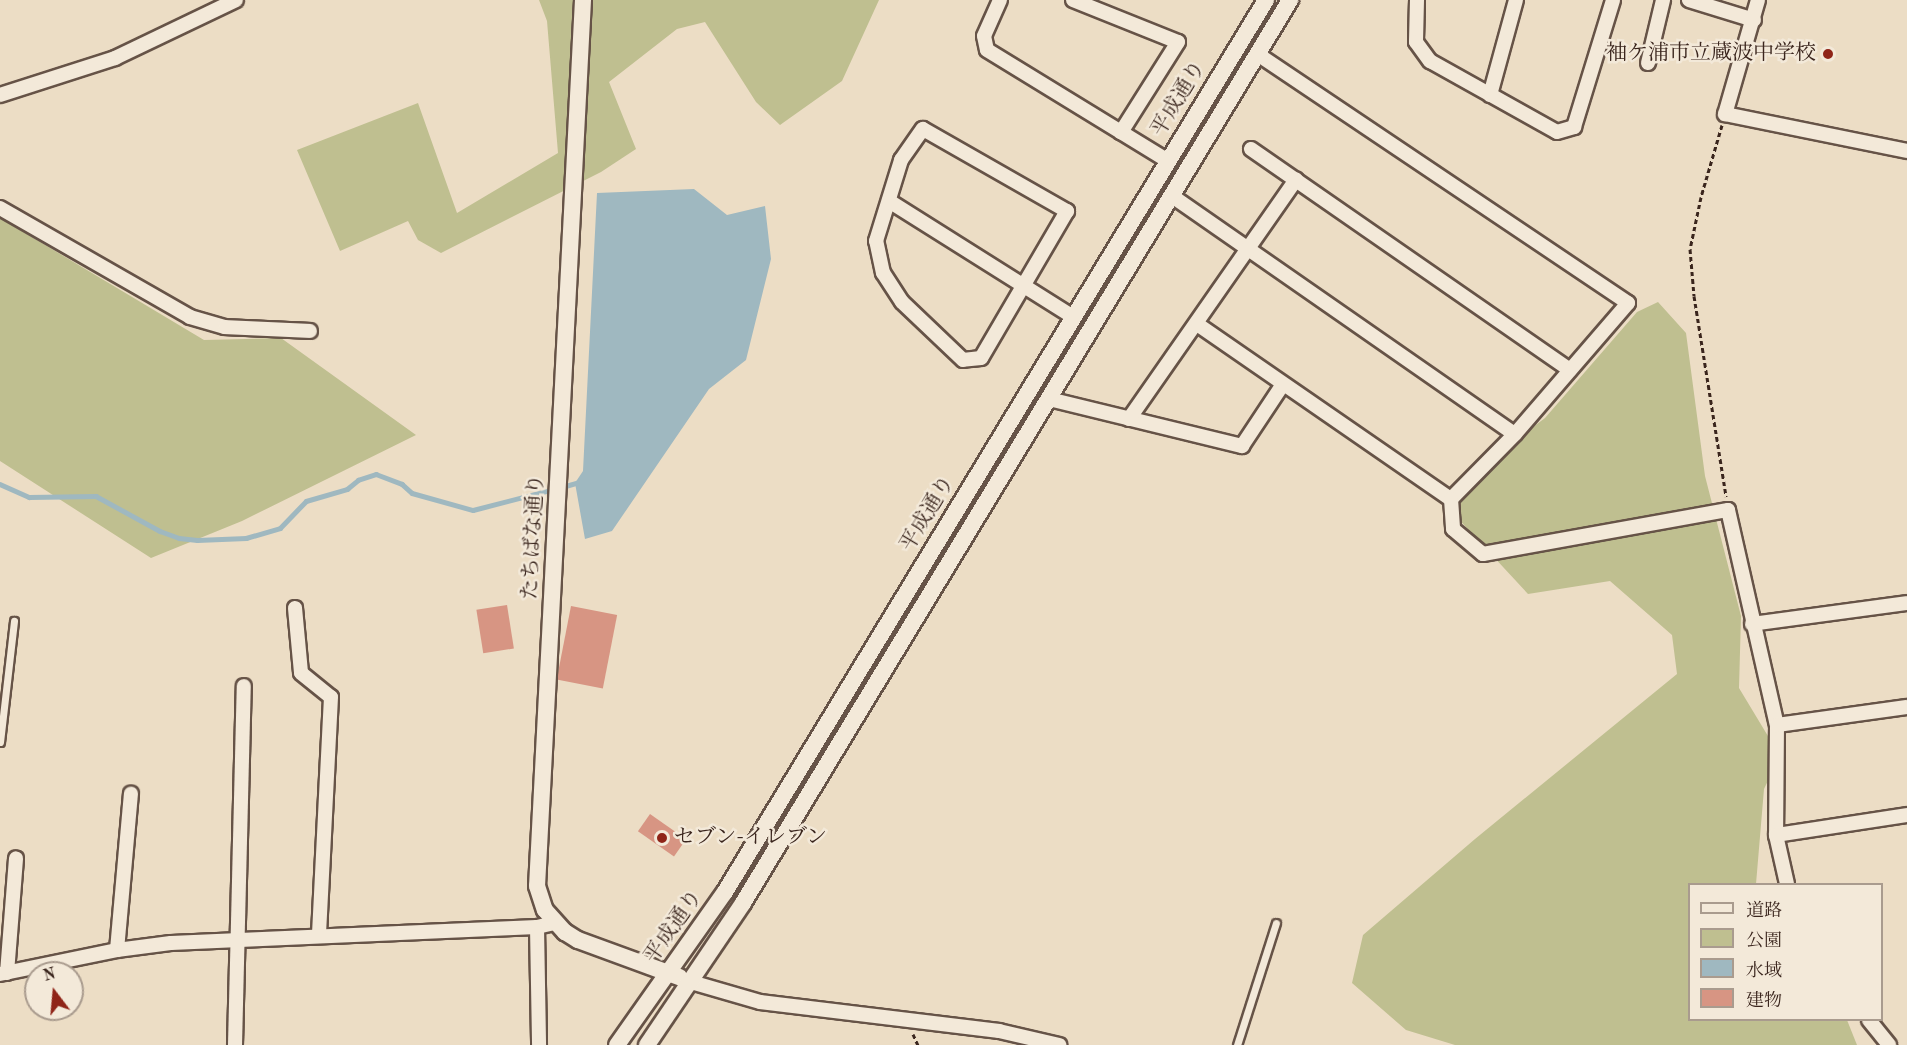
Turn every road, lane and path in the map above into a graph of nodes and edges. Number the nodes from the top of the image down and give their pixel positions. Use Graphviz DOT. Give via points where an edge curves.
graph roads {
  1 [pos="236,0"];
  2 [pos="583,0"];
  3 [pos="1000,0"];
  4 [pos="1073,0"];
  5 [pos="1266,0"];
  6 [pos="1290,0"];
  7 [pos="1417,0"];
  8 [pos="1516,0"];
  9 [pos="1613,0"];
  10 [pos="1664,0"];
  11 [pos="1689,0"];
  12 [pos="1758,0"];
  13 [pos="222,4"];
  14 [pos="1754,20"];
  15 [pos="1257,54"];
  16 [pos="1648,63"];
  17 [pos="0,95"];
  18 [pos="1490,95"];
  19 [pos="1725,114"];
  20 [pos="1120,132"];
  21 [pos="1251,148"];
  22 [pos="1907,151"];
  23 [pos="1168,161"];
  24 [pos="1296,180"];
  25 [pos="1172,196"];
  26 [pos="889,201"];
  27 [pos="0,208"];
  28 [pos="1249,249"];
  29 [pos="1023,285"];
  30 [pos="1073,317"];
  31 [pos="1197,324"];
  32 [pos="310,331"];
  33 [pos="1570,370"];
  34 [pos="1283,384"];
  35 [pos="1049,399"];
  36 [pos="1129,419"];
  37 [pos="1515,434"];
  38 [pos="1451,499"];
  39 [pos="1728,510"];
  40 [pos="1907,603"];
  41 [pos="295,608"];
  42 [pos="14,621"];
  43 [pos="1752,624"];
  44 [pos="244,687"];
  45 [pos="1907,707"];
  46 [pos="1777,725"];
  47 [pos="0,742"];
  48 [pos="131,794"];
  49 [pos="1907,815"];
  50 [pos="1776,835"];
  51 [pos="16,858"];
  52 [pos="1787,883"];
  53 [pos="554,922"];
  54 [pos="1276,923"];
  55 [pos="537,927"];
  56 [pos="319,936"];
  57 [pos="238,939"];
  58 [pos="117,950"];
  59 [pos="4,973"];
  60 [pos="669,974"];
  61 [pos="691,982"];
  62 [pos="1870,1021"];
  63 [pos="236,1045"];
  64 [pos="539,1045"];
  65 [pos="617,1045"];
  66 [pos="647,1045"];
  67 [pos="1059,1045"];
  68 [pos="1237,1045"];
  69 [pos="1889,1045"];
  1 -- 13 [label="street"];
  2 -- 53 [label="street, たちばな通り" via="557,537 538,828 537,886 545,910"];
  3 -- 20 [label="street" via="984,36 987,50"];
  4 -- 20 [label="street" via="1178,42"];
  5 -- 23 [label="street, 平成通り"];
  6 -- 15 [label="street, 平成通り"];
  7 -- 18 [label="street" via="1416,42 1430,61"];
  8 -- 18 [label="street"];
  9 -- 18 [label="street" via="1574,127 1557,132"];
  10 -- 16 [label="street"];
  11 -- 14 [label="street"];
  12 -- 14 [label="street"];
  13 -- 17 [label="street" via="115,58"];
  14 -- 19 [label="street"];
  15 -- 25 [label="street, 平成通り"];
  15 -- 33 [label="street" via="1628,303"];
  19 -- 22 [label="street"];
  19 -- 39 [label="path" via="1690,249"];
  20 -- 23 [label="street"];
  21 -- 24 [label="street"];
  23 -- 30 [label="street, 平成通り"];
  24 -- 28 [label="street"];
  24 -- 33 [label="street"];
  25 -- 28 [label="street"];
  25 -- 35 [label="street, 平成通り"];
  26 -- 29 [label="street"];
  26 -- 29 [label="street" via="876,241 883,273 903,302 963,360 981,358"];
  26 -- 29 [label="street" via="901,160 923,129 1067,211"];
  27 -- 32 [label="street" via="190,316 225,327"];
  28 -- 31 [label="street"];
  28 -- 37 [label="street"];
  29 -- 30 [label="street"];
  30 -- 60 [label="street, 平成通り" via="725,892"];
  31 -- 34 [label="street"];
  31 -- 36 [label="street"];
  33 -- 37 [label="street"];
  34 -- 36 [label="street" via="1242,446"];
  34 -- 38 [label="street"];
  35 -- 36 [label="street"];
  35 -- 61 [label="street, 平成通り" via="744,903"];
  37 -- 38 [label="street"];
  38 -- 39 [label="street" via="1453,529 1483,554"];
  39 -- 43 [label="street"];
  40 -- 43 [label="street"];
  41 -- 56 [label="street" via="301,674 331,697"];
  42 -- 47 [label="lane"];
  43 -- 46 [label="street"];
  44 -- 57 [label="street"];
  45 -- 46 [label="street"];
  46 -- 50 [label="street"];
  48 -- 58 [label="street"];
  49 -- 50 [label="street"];
  50 -- 52 [label="street"];
  51 -- 59 [label="street"];
  53 -- 55 [label="street"];
  53 -- 60 [label="street, たちばな通り" via="578,940"];
  54 -- 68 [label="lane"];
  55 -- 56 [label="street"];
  55 -- 64 [label="street"];
  56 -- 57 [label="street"];
  57 -- 58 [label="street"];
  57 -- 63 [label="street"];
  58 -- 59 [label="street"];
  60 -- 61 [label="street, たちばな通り"];
  60 -- 65 [label="street, 平成通り"];
  61 -- 66 [label="street, 平成通り"];
  61 -- 67 [label="street" via="760,1002 999,1031"];
  62 -- 69 [label="street"];
}
